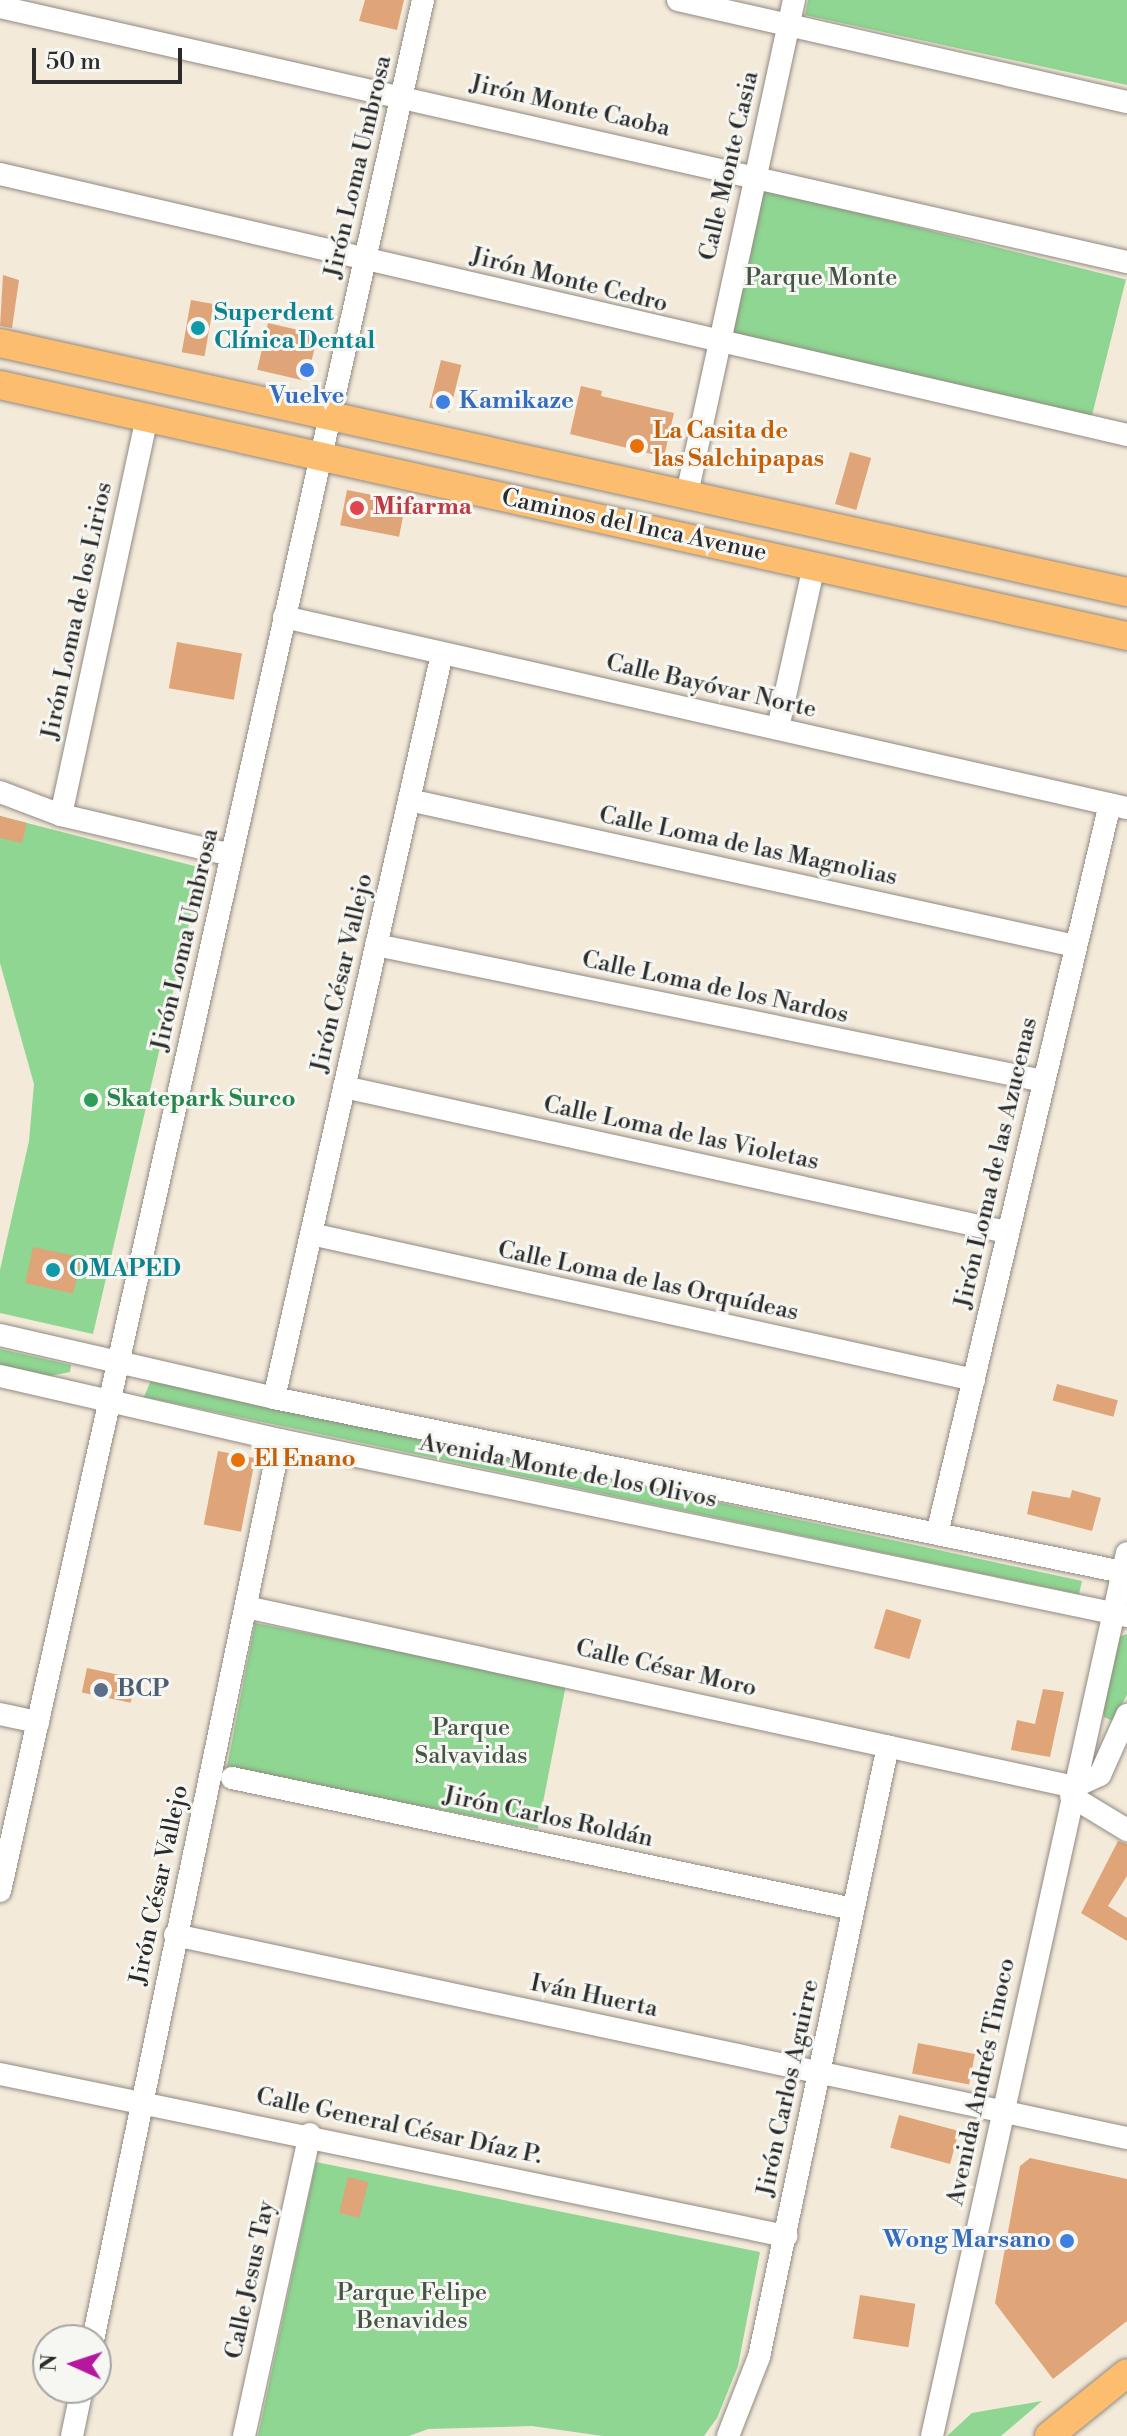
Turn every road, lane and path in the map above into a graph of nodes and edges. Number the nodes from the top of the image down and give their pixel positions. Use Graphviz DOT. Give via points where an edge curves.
graph roads {
  1 [pos="423,0"];
  2 [pos="678,0"];
  3 [pos="794,0"];
  4 [pos="0,7"];
  5 [pos="788,25"];
  6 [pos="401,96"];
  7 [pos="1127,102"];
  8 [pos="0,174"];
  9 [pos="754,175"];
  10 [pos="365,258"];
  11 [pos="1127,262"];
  12 [pos="0,343"];
  13 [pos="717,343"];
  14 [pos="0,385"];
  15 [pos="329,415"];
  16 [pos="147,418"];
  17 [pos="1127,435"];
  18 [pos="320,456"];
  19 [pos="687,494"];
  20 [pos="814,566"];
  21 [pos="1127,592"];
  22 [pos="284,617"];
  23 [pos="1127,636"];
  24 [pos="442,654"];
  25 [pos="778,728"];
  26 [pos="0,792"];
  27 [pos="409,800"];
  28 [pos="1118,806"];
  29 [pos="61,815"];
  30 [pos="231,855"];
  31 [pos="376,945"];
  32 [pos="1075,946"];
  33 [pos="1043,1081"];
  34 [pos="344,1087"];
  35 [pos="1006,1232"];
  36 [pos="311,1234"];
  37 [pos="0,1335"];
  38 [pos="119,1362"];
  39 [pos="0,1376"];
  40 [pos="974,1380"];
  41 [pos="274,1398"];
  42 [pos="111,1401"];
  43 [pos="280,1440"];
  44 [pos="937,1534"];
  45 [pos="1126,1566"];
  46 [pos="246,1607"];
  47 [pos="1121,1613"];
  48 [pos="0,1714"];
  49 [pos="1127,1715"];
  50 [pos="38,1722"];
  51 [pos="888,1746"];
  52 [pos="232,1778"];
  53 [pos="1072,1791"];
  54 [pos="1127,1830"];
  55 [pos="0,1891"];
  56 [pos="853,1909"];
  57 [pos="175,1935"];
  58 [pos="819,2071"];
  59 [pos="0,2074"];
  60 [pos="144,2101"];
  61 [pos="1001,2112"];
  62 [pos="310,2134"];
  63 [pos="1127,2138"];
  64 [pos="786,2236"];
  65 [pos="96,2324"];
  66 [pos="1127,2373"];
  67 [pos="79,2404"];
  68 [pos="72,2436"];
  69 [pos="244,2436"];
  70 [pos="728,2436"];
  71 [pos="932,2436"];
  72 [pos="1049,2436"];
  1 -- 6 [label="street, Jirón Loma Umbrosa"];
  2 -- 5 [label="street"];
  3 -- 5 [label="street, Calle Monte Casia"];
  4 -- 6 [label="street, Jirón Monte Caoba"];
  5 -- 7 [label="street"];
  5 -- 9 [label="street, Calle Monte Casia"];
  6 -- 9 [label="street, Jirón Monte Caoba"];
  6 -- 10 [label="street, Jirón Loma Umbrosa"];
  8 -- 10 [label="street, Jirón Monte Cedro"];
  9 -- 11 [label="street, Jirón Monte Caoba"];
  9 -- 13 [label="street, Calle Monte Casia"];
  10 -- 13 [label="street, Jirón Monte Cedro"];
  10 -- 15 [label="street, Jirón Loma Umbrosa"];
  12 -- 15 [label="main road, Caminos del Inca Avenue"];
  13 -- 17 [label="street, Jirón Monte Cedro"];
  13 -- 19 [label="street, Calle Monte Casia"];
  14 -- 16 [label="main road, Caminos del Inca Avenue"];
  15 -- 18 [label="street, Jirón Loma Umbrosa"];
  15 -- 19 [label="main road, Caminos del Inca Avenue"];
  16 -- 18 [label="main road, Caminos del Inca Avenue"];
  16 -- 29 [label="street, Jirón Loma de los Lirios"];
  18 -- 20 [label="main road, Caminos del Inca Avenue"];
  18 -- 22 [label="street, Jirón Loma Umbrosa"];
  19 -- 21 [label="main road, Caminos del Inca Avenue"];
  20 -- 23 [label="main road, Caminos del Inca Avenue"];
  20 -- 25 [label="street"];
  22 -- 24 [label="street, Calle Bayóvar Norte"];
  22 -- 30 [label="street, Jirón Loma Umbrosa"];
  24 -- 25 [label="street, Calle Bayóvar Norte"];
  24 -- 27 [label="street, Jirón César Vallejo"];
  25 -- 28 [label="street, Calle Bayóvar Norte"];
  26 -- 29 [label="street"];
  27 -- 31 [label="street, Jirón César Vallejo"];
  27 -- 32 [label="street, Calle Loma de las Magnolias"];
  28 -- 32 [label="street, Jirón Loma de las Azucenas"];
  29 -- 30 [label="street"];
  30 -- 38 [label="street, Jirón Loma Umbrosa"];
  31 -- 33 [label="street, Calle Loma de los Nardos"];
  31 -- 34 [label="street, Jirón César Vallejo"];
  32 -- 33 [label="street, Jirón Loma de las Azucenas"];
  33 -- 35 [label="street, Jirón Loma de las Azucenas"];
  34 -- 35 [label="street, Calle Loma de las Violetas"];
  34 -- 36 [label="street, Jirón César Vallejo"];
  35 -- 40 [label="street, Jirón Loma de las Azucenas"];
  36 -- 40 [label="street, Calle Loma de las Orquídeas"];
  36 -- 41 [label="street, Jirón César Vallejo"];
  37 -- 38 [label="street, Avenida Monte de los Olivos"];
  38 -- 41 [label="street, Avenida Monte de los Olivos"];
  38 -- 42 [label="street, Jirón Loma Umbrosa"];
  39 -- 42 [label="street, Avenida Monte de los Olivos"];
  40 -- 44 [label="street, Jirón Loma de las Azucenas"];
  41 -- 44 [label="street, Avenida Monte de los Olivos"];
  42 -- 43 [label="street, Avenida Monte de los Olivos"];
  42 -- 50 [label="street, Jirón Loma Umbrosa"];
  43 -- 46 [label="street, Jirón César Vallejo"];
  43 -- 47 [label="street, Avenida Monte de los Olivos"];
  44 -- 45 [label="street, Avenida Monte de los Olivos"];
  45 -- 47 [label="street, Avenida Andrés Tinoco"];
  46 -- 51 [label="street, Calle César Moro"];
  46 -- 57 [label="street, Jirón César Vallejo"];
  47 -- 53 [label="street, Avenida Andrés Tinoco"];
  48 -- 50 [label="street"];
  49 -- 53 [label="street" via="1100,1775"];
  50 -- 55 [label="street, Jirón Loma Umbrosa"];
  51 -- 53 [label="street, Calle César Moro"];
  51 -- 56 [label="street, Jirón Carlos Aguirre"];
  52 -- 56 [label="street, Jirón Carlos Roldán"];
  53 -- 54 [label="street, Calle César Moro"];
  53 -- 61 [label="street, Avenida Andrés Tinoco"];
  56 -- 58 [label="street, Jirón Carlos Aguirre"];
  57 -- 58 [label="street, Iván Huerta"];
  57 -- 60 [label="street, Jirón César Vallejo"];
  58 -- 61 [label="street, Iván Huerta"];
  58 -- 64 [label="street, Jirón Carlos Aguirre"];
  59 -- 60 [label="street, Calle General César Díaz P."];
  60 -- 62 [label="street, Calle General César Díaz P."];
  60 -- 65 [label="street, Jirón César Vallejo"];
  61 -- 63 [label="street, Iván Huerta"];
  61 -- 71 [label="street, Avenida Andrés Tinoco"];
  62 -- 64 [label="street, Calle General César Díaz P."];
  62 -- 69 [label="street, Calle Jesus Tay"];
  64 -- 70 [label="street, Jirón Carlos Aguirre" via="756,2368"];
  66 -- 72 [label="main road"];
  67 -- 68 [label="street"];
}
